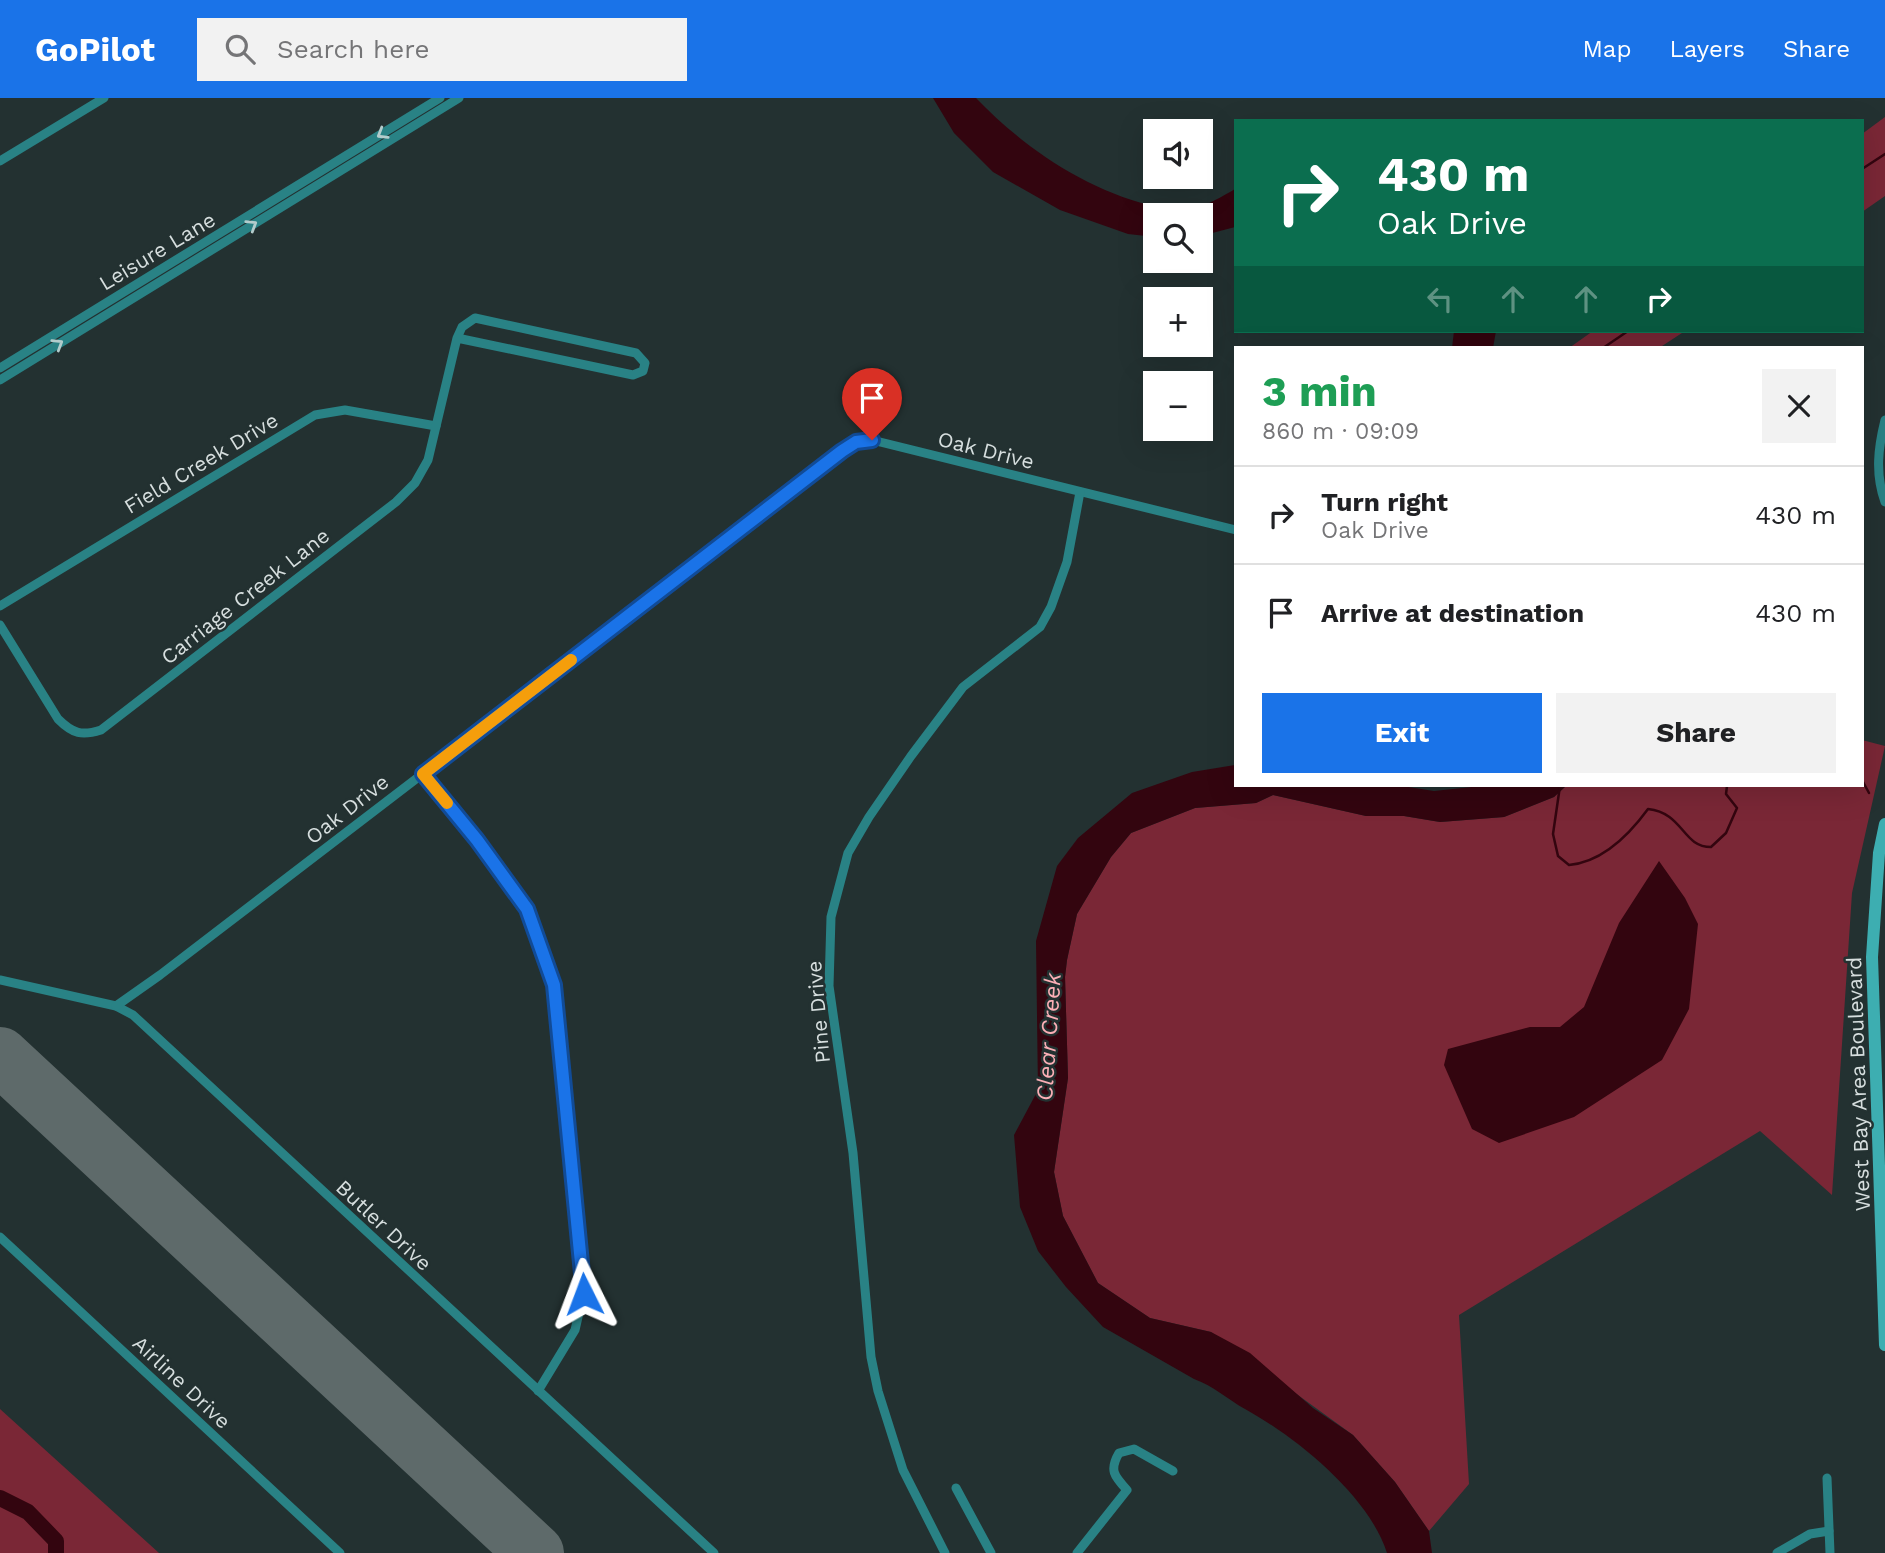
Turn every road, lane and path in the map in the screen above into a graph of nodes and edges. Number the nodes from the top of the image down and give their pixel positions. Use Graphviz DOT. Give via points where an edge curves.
graph roads {
  1 [pos="104,98"];
  2 [pos="440,98"];
  3 [pos="459,98"];
  4 [pos="0,161"];
  5 [pos="303,188"];
  6 [pos="457,338"];
  7 [pos="34,353"];
  8 [pos="0,368"];
  9 [pos="0,380"];
  10 [pos="1885,420"];
  11 [pos="436,426"];
  12 [pos="1080,492"];
  13 [pos="1885,502"];
  14 [pos="1234,530"];
  15 [pos="0,606"];
  16 [pos="0,625"];
  17 [pos="423,774"];
  18 [pos="1885,824"];
  19 [pos="0,980"];
  20 [pos="116,1006"];
  21 [pos="1880,1066"];
  22 [pos="0,1237"];
  23 [pos="1885,1345"];
  24 [pos="538,1391"];
  25 [pos="1173,1472"];
  26 [pos="1827,1478"];
  27 [pos="956,1488"];
  28 [pos="1829,1531"];
  29 [pos="1788,1550"];
  30 [pos="340,1553"];
  31 [pos="713,1553"];
  32 [pos="945,1553"];
  33 [pos="991,1553"];
  34 [pos="1077,1553"];
  35 [pos="1777,1553"];
  36 [pos="1830,1553"];
  1 -- 4 [label="street"];
  2 -- 5 [label="street, Leisure Lane, one-way"];
  3 -- 5 [label="street, Leisure Lane"];
  5 -- 7 [label="street, Leisure Lane"];
  6 -- 6 [label="street" via="633,375 643,371 645,363 636,353 475,318 462,327"];
  6 -- 11 [label="street, Carriage Creek Lane"];
  7 -- 8 [label="street, Leisure Lane"];
  7 -- 9 [label="street, Leisure Lane"];
  10 -- 13 [label="street" via="1878,467"];
  11 -- 15 [label="street, Field Creek Drive" via="345,410 315,415"];
  11 -- 16 [label="street, Carriage Creek Lane" via="422,473 396,502 102,730 85,735 67,729"];
  12 -- 14 [label="street, Oak Drive"];
  12 -- 17 [label="street, Oak Drive" via="872,440 856,442"];
  12 -- 32 [label="street, Pine Drive" via="1067,562 1040,627 963,687 911,756 848,853 831,917 829,986 853,1153 871,1357 903,1470"];
  17 -- 20 [label="street, Oak Drive"];
  17 -- 24 [label="street" via="527,909 554,985 585,1287 575,1330"];
  18 -- 21 [label="main road, West Bay Area Boulevard" via="1872,957"];
  19 -- 20 [label="street, Butler Drive"];
  20 -- 24 [label="street, Butler Drive" via="133,1015"];
  21 -- 23 [label="main road, West Bay Area Boulevard"];
  22 -- 30 [label="street, Airline Drive"];
  24 -- 31 [label="street, Butler Drive"];
  25 -- 34 [label="street" via="1134,1449 1119,1453 1112,1464 1114,1476 1127,1490"];
  26 -- 28 [label="street"];
  27 -- 33 [label="street"];
  28 -- 29 [label="street" via="1810,1534"];
  28 -- 36 [label="street"];
  29 -- 35 [label="street"];
}
